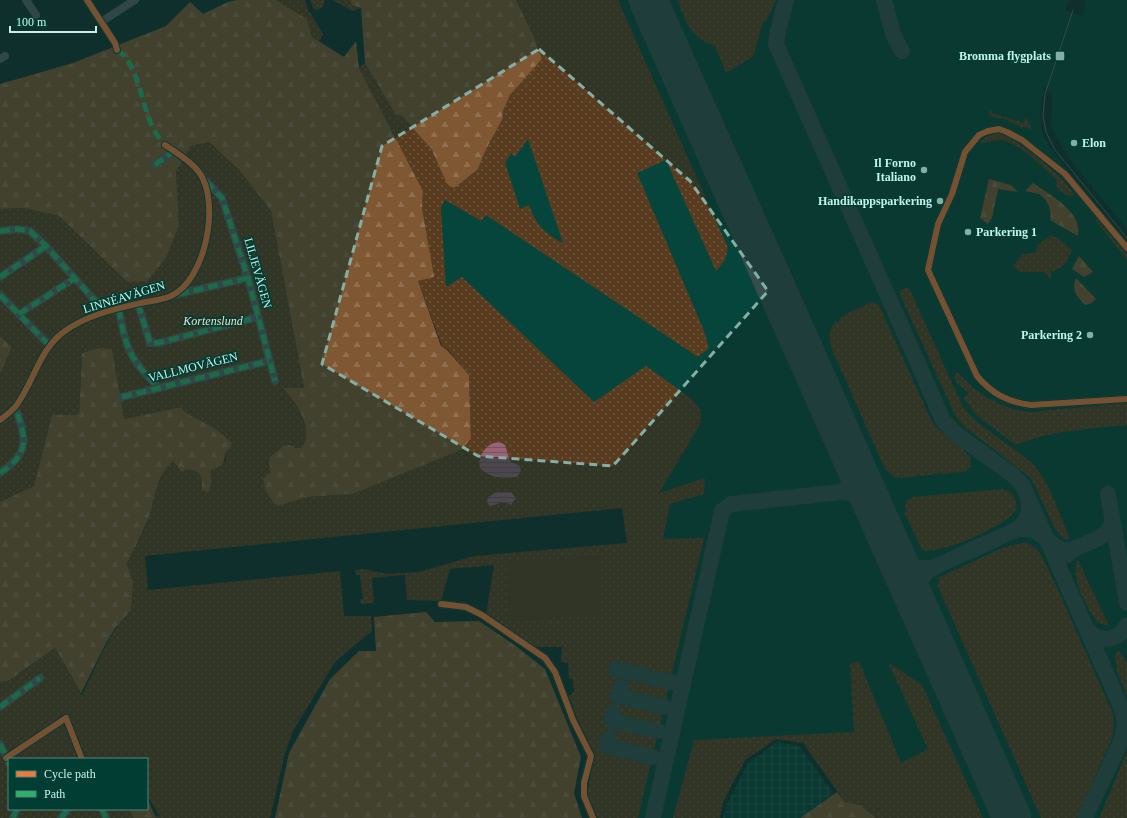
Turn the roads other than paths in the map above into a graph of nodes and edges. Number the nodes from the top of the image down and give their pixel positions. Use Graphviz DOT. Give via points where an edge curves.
graph roads {
  1 [pos="26,0"];
  2 [pos="87,0"];
  3 [pos="135,0"];
  4 [pos="36,16"];
  5 [pos="102,22"];
  6 [pos="117,50"];
  7 [pos="165,145"];
  8 [pos="174,151"];
  9 [pos="155,165"];
  10 [pos="203,179"];
  11 [pos="0,231"];
  12 [pos="46,246"];
  13 [pos="1127,248"];
  14 [pos="0,277"];
  15 [pos="75,278"];
  16 [pos="248,278"];
  17 [pos="0,295"];
  18 [pos="171,296"];
  19 [pos="138,304"];
  20 [pos="119,309"];
  21 [pos="105,312"];
  22 [pos="19,314"];
  23 [pos="258,317"];
  24 [pos="49,345"];
  25 [pos="269,361"];
  26 [pos="275,381"];
  27 [pos="158,388"];
  28 [pos="122,397"];
  29 [pos="1127,399"];
  30 [pos="15,407"];
  31 [pos="0,420"];
  32 [pos="0,473"];
  33 [pos="440,604"];
  34 [pos="40,678"];
  35 [pos="0,707"];
  36 [pos="0,744"];
  37 [pos="11,758"];
  38 [pos="80,758"];
  39 [pos="8,760"];
  40 [pos="67,810"];
  41 [pos="60,818"];
  42 [pos="593,818"];
  1 -- 4 [label="street"];
  2 -- 5 [label="street"];
  3 -- 5 [label="street"];
  5 -- 6 [label="street"];
  7 -- 8 [label="street, LINNÉAVÄGEN"];
  8 -- 9 [label="street"];
  8 -- 10 [label="street, LINNÉAVÄGEN"];
  10 -- 16 [label="street, LILJEVÄGEN" via="222,198"];
  10 -- 18 [label="street, LINNÉAVÄGEN" via="210,207 206,245 187,282"];
  11 -- 12 [label="street" via="30,231"];
  12 -- 14 [label="street"];
  12 -- 15 [label="street"];
  13 -- 29 [label="street" via="1065,174 1022,140 1007,132 988,131 972,142 965,152 952,194 938,224 928,270 977,376 998,396 1015,403 1031,405"];
  15 -- 21 [label="street"];
  15 -- 22 [label="street"];
  16 -- 18 [label="street"];
  16 -- 23 [label="street, LILJEVÄGEN"];
  17 -- 22 [label="street"];
  18 -- 19 [label="street, LINNÉAVÄGEN"];
  19 -- 20 [label="street, LINNÉAVÄGEN"];
  19 -- 23 [label="street" via="150,343"];
  20 -- 21 [label="street, LINNÉAVÄGEN"];
  20 -- 27 [label="street" via="122,332 129,353 138,368"];
  21 -- 24 [label="street, LINNÉAVÄGEN" via="64,331"];
  22 -- 24 [label="street"];
  23 -- 25 [label="street, LILJEVÄGEN"];
  24 -- 30 [label="street, LINNÉAVÄGEN"];
  25 -- 26 [label="street, LILJEVÄGEN"];
  25 -- 27 [label="street, VALLMOVÄGEN"];
  27 -- 28 [label="street, VALLMOVÄGEN"];
  30 -- 31 [label="street, LINNÉAVÄGEN"];
  30 -- 32 [label="street" via="25,442 20,455 12,465"];
  33 -- 42 [label="street" via="466,607 482,615 545,658 562,688 573,720 591,756 584,784 584,796"];
  34 -- 35 [label="street"];
  36 -- 39 [label="street"];
  37 -- 38 [label="street" via="66,718"];
  40 -- 41 [label="street"];
}
